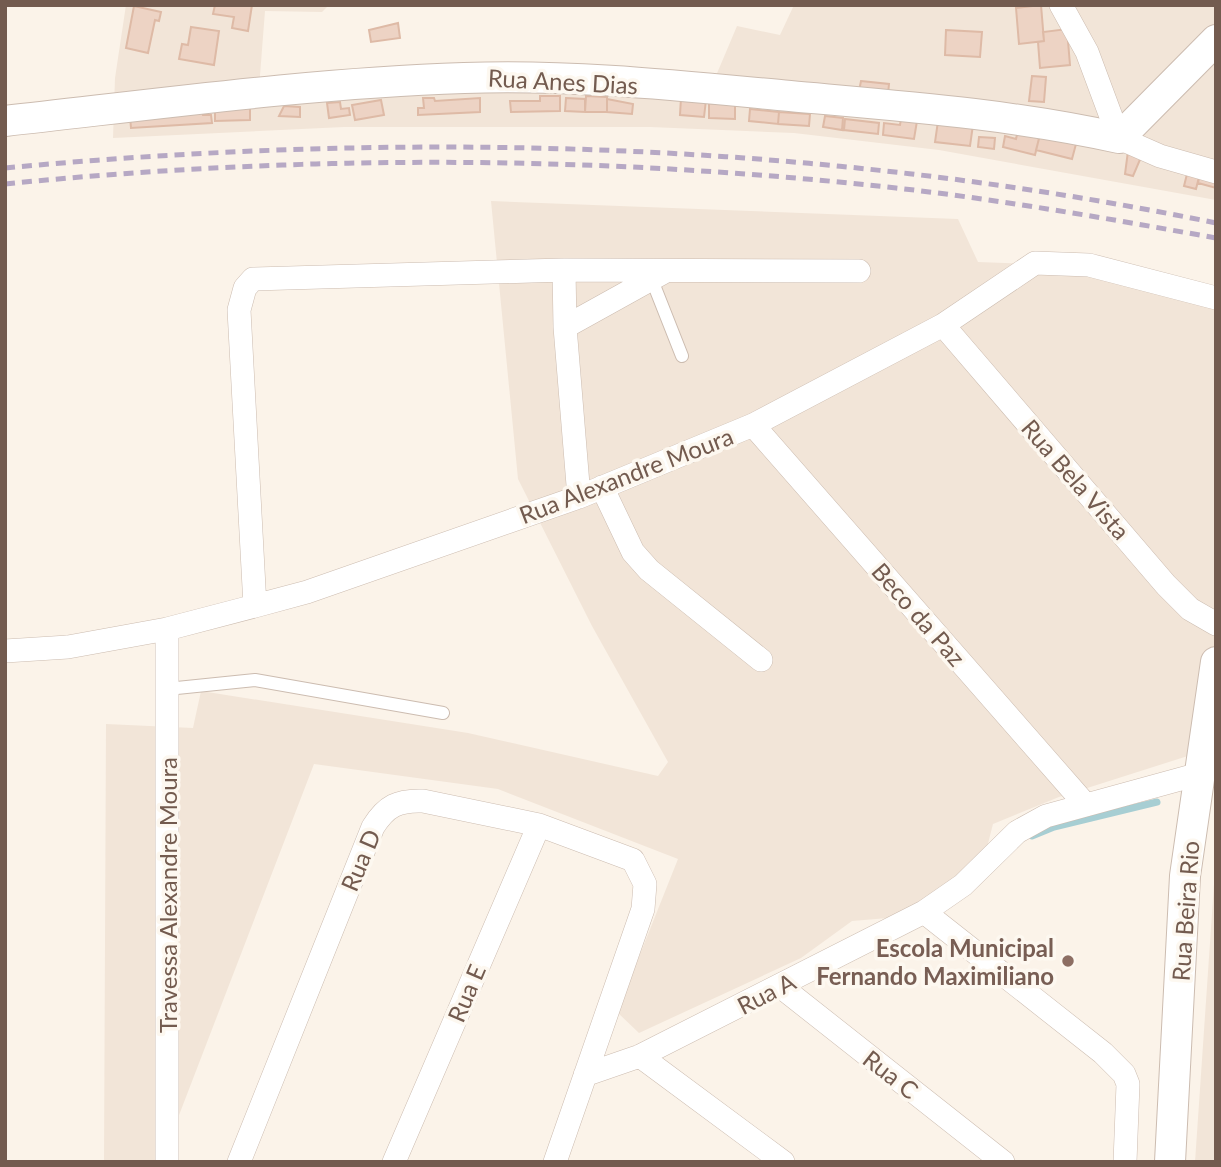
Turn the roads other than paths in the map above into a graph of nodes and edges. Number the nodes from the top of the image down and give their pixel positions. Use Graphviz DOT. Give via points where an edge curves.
graph roads {
  1 [pos="1061,5"];
  2 [pos="1216,40"];
  3 [pos="5,121"];
  4 [pos="1119,138"];
  5 [pos="1216,172"];
  6 [pos="564,270"];
  7 [pos="859,271"];
  8 [pos="659,275"];
  9 [pos="1216,298"];
  10 [pos="943,326"];
  11 [pos="565,327"];
  12 [pos="682,356"];
  13 [pos="753,425"];
  14 [pos="602,486"];
  15 [pos="579,496"];
  16 [pos="255,606"];
  17 [pos="1216,624"];
  18 [pos="167,629"];
  19 [pos="5,651"];
  20 [pos="761,660"];
  21 [pos="1216,662"];
  22 [pos="167,688"];
  23 [pos="443,713"];
  24 [pos="1199,775"];
  25 [pos="1085,804"];
  26 [pos="539,825"];
  27 [pos="924,912"];
  28 [pos="780,986"];
  29 [pos="640,1056"];
  30 [pos="585,1075"];
  31 [pos="167,1162"];
  32 [pos="239,1162"];
  33 [pos="394,1162"];
  34 [pos="555,1162"];
  35 [pos="783,1162"];
  36 [pos="1003,1162"];
  37 [pos="1125,1162"];
  38 [pos="1170,1162"];
  1 -- 4 [label="street" via="1087,52"];
  2 -- 4 [label="street"];
  3 -- 4 [label="street, Rua Anes Dias" via="389,81 523,77 920,108 1026,120"];
  4 -- 5 [label="street"];
  6 -- 8 [label="street"];
  6 -- 11 [label="street"];
  6 -- 16 [label="street" via="264,277 249,282 239,310"];
  7 -- 8 [label="street"];
  8 -- 11 [label="street"];
  8 -- 12 [label="lane"];
  9 -- 10 [label="street, Rua Alexandre Moura" via="1089,265 1047,261 1023,268"];
  10 -- 13 [label="street, Rua Alexandre Moura"];
  10 -- 17 [label="street, Rua Bela Vista" via="1167,585 1190,608"];
  11 -- 15 [label="street"];
  13 -- 14 [label="street, Rua Alexandre Moura"];
  13 -- 25 [label="street, Beco da Paz"];
  14 -- 15 [label="street, Rua Alexandre Moura"];
  14 -- 20 [label="street" via="633,552 649,570"];
  15 -- 16 [label="street, Rua Alexandre Moura"];
  16 -- 18 [label="street, Rua Alexandre Moura"];
  18 -- 19 [label="street, Rua Alexandre Moura" via="68,647"];
  18 -- 22 [label="street, Travessa Alexandre Moura"];
  21 -- 24 [label="street, Rua Beira Rio"];
  22 -- 23 [label="lane" via="255,680"];
  22 -- 31 [label="street, Travessa Alexandre Moura"];
  24 -- 25 [label="street, Rua A"];
  24 -- 38 [label="street, Rua Beira Rio" via="1185,876"];
  25 -- 27 [label="street, Rua A" via="1046,816 1017,832 963,886"];
  26 -- 30 [label="street, Rua D" via="633,859 645,884 643,909"];
  26 -- 32 [label="street, Rua D" via="423,801 406,800 382,812"];
  26 -- 33 [label="street, Rua E"];
  27 -- 28 [label="street, Rua A"];
  27 -- 37 [label="street" via="1124,1074 1128,1084"];
  28 -- 29 [label="street, Rua A"];
  28 -- 36 [label="street, Rua C"];
  29 -- 30 [label="street, Rua A"];
  29 -- 35 [label="street"];
  30 -- 34 [label="street"];
}
